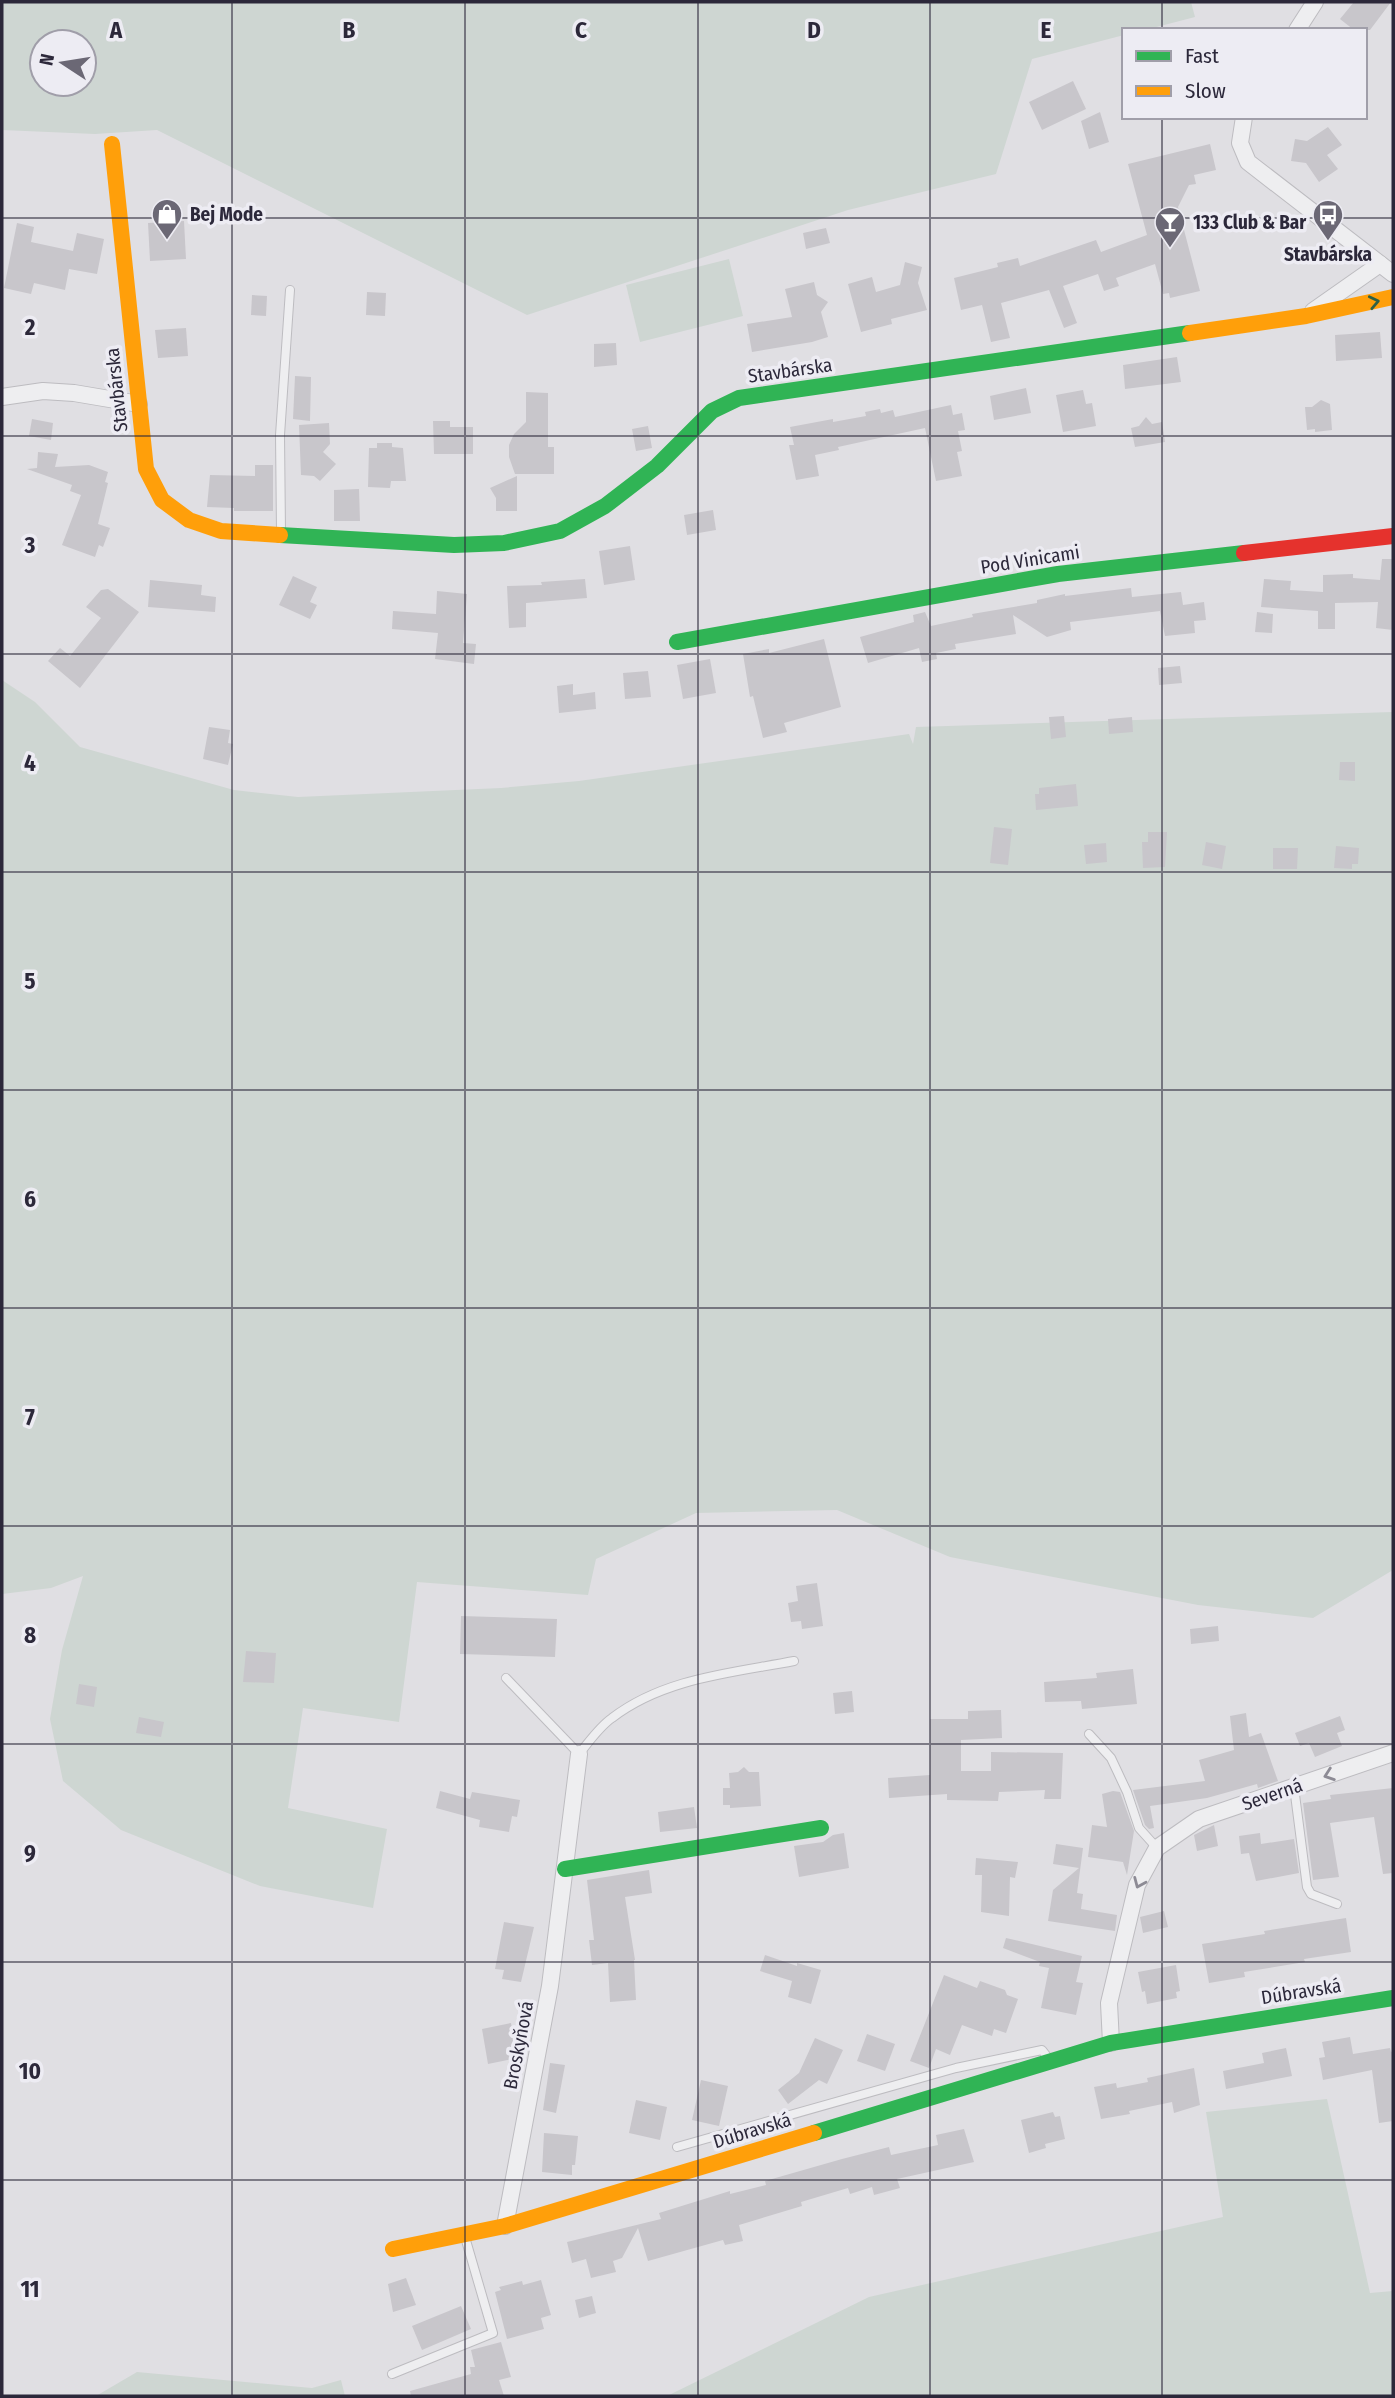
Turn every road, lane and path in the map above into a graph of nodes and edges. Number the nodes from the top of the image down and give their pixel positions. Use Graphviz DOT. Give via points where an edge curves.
graph roads {
  1 [pos="1315,2"];
  2 [pos="1298,28"];
  3 [pos="1244,119"];
  4 [pos="112,144"];
  5 [pos="1387,269"];
  6 [pos="290,290"];
  7 [pos="1393,298"];
  8 [pos="1306,316"];
  9 [pos="2,397"];
  10 [pos="139,404"];
  11 [pos="281,535"];
  12 [pos="1393,536"];
  13 [pos="677,642"];
  14 [pos="794,1661"];
  15 [pos="506,1678"];
  16 [pos="1089,1734"];
  17 [pos="1393,1753"];
  18 [pos="579,1754"];
  19 [pos="1294,1787"];
  20 [pos="821,1828"];
  21 [pos="1157,1849"];
  22 [pos="565,1869"];
  23 [pos="1338,1904"];
  24 [pos="1393,1998"];
  25 [pos="1111,2043"];
  26 [pos="1051,2062"];
  27 [pos="677,2147"];
  28 [pos="505,2226"];
  29 [pos="465,2235"];
  30 [pos="393,2249"];
  31 [pos="391,2374"];
  1 -- 2 [label="street"];
  3 -- 5 [label="street" via="1240,143 1248,162"];
  4 -- 10 [label="street, Stavbárska"];
  5 -- 8 [label="street, Stavbárska"];
  6 -- 11 [label="lane" via="280,435"];
  8 -- 7 [label="street, Stavbárska, one-way"];
  8 -- 11 [label="street, Stavbárska" via="739,398 712,411 657,466 605,506 560,531 504,543 454,545"];
  9 -- 10 [label="street" via="43,391"];
  10 -- 11 [label="street, Stavbárska" via="146,470 162,500 189,520 220,531"];
  12 -- 13 [label="street, Pod Vinicami" via="1058,574"];
  14 -- 18 [label="lane" via="683,1683 640,1699 610,1719"];
  15 -- 18 [label="lane"];
  16 -- 21 [label="lane" via="1111,1758 1139,1828"];
  17 -- 19 [label="street, Severná, one-way"];
  18 -- 22 [label="street, Broskyňová"];
  19 -- 21 [label="street, Severná" via="1199,1819"];
  19 -- 23 [label="lane" via="1307,1887 1311,1894"];
  20 -- 22 [label="street"];
  21 -- 25 [label="street, Severná, one-way" via="1137,1885 1109,2003"];
  22 -- 28 [label="street, Broskyňová" via="550,1986"];
  24 -- 25 [label="street, Dúbravská"];
  25 -- 26 [label="street, Dúbravská"];
  26 -- 27 [label="lane, Dúbravská" via="1042,2050 956,2068"];
  26 -- 28 [label="street, Dúbravská"];
  28 -- 29 [label="street, Dúbravská"];
  29 -- 30 [label="street, Dúbravská"];
  29 -- 31 [label="lane" via="494,2333"];
}
